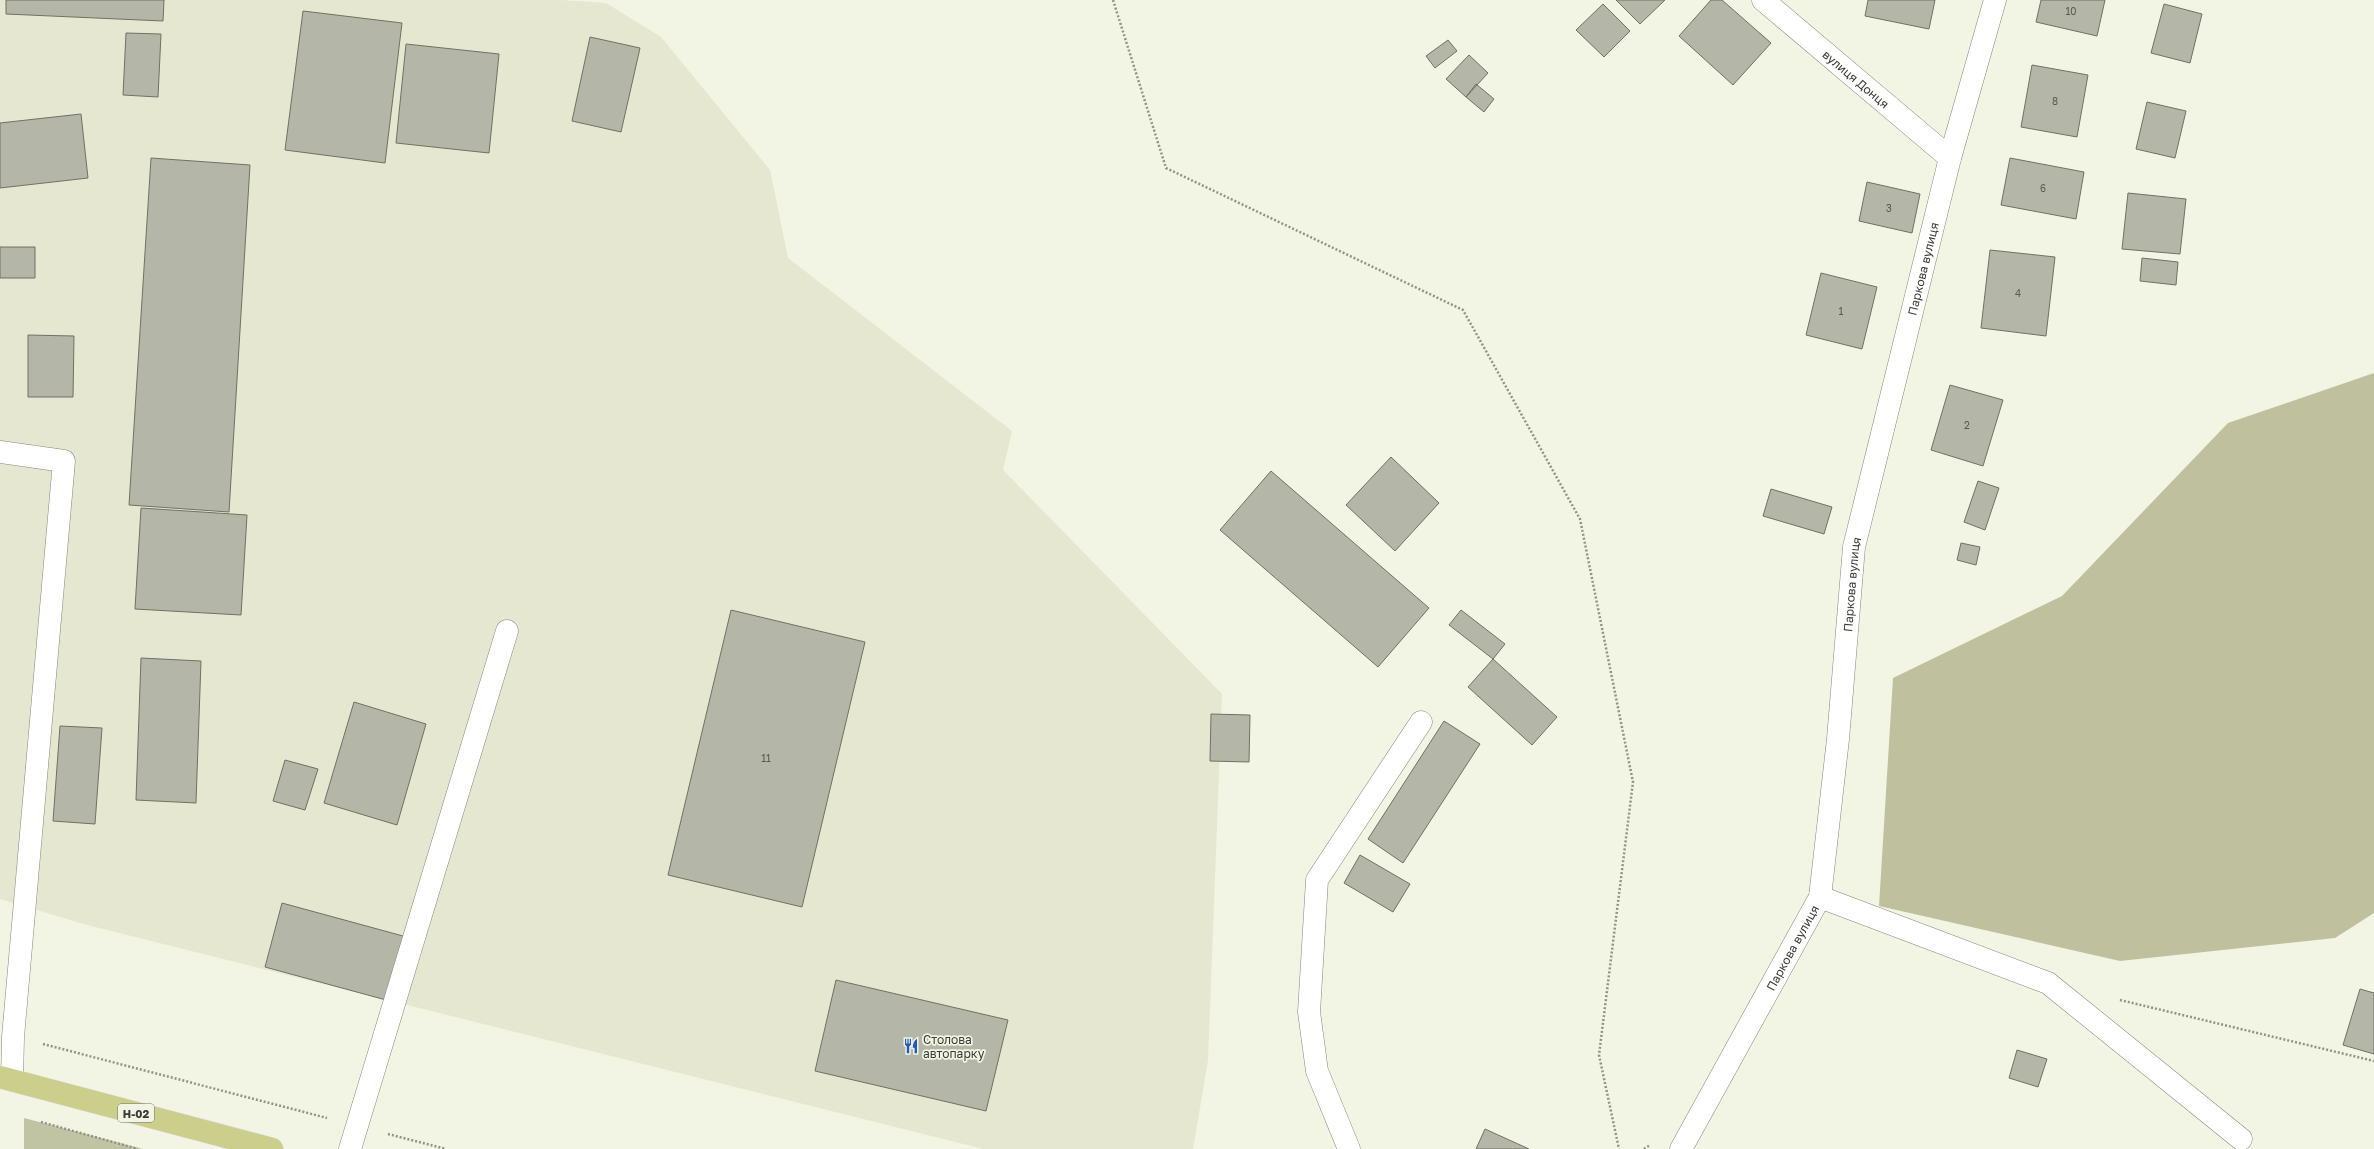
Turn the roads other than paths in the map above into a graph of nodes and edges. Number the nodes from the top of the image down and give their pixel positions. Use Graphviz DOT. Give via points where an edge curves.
graph roads {
  1 [pos="1763,0"];
  2 [pos="1995,0"];
  3 [pos="1950,158"];
  4 [pos="0,452"];
  5 [pos="507,631"];
  6 [pos="1421,722"];
  7 [pos="1820,897"];
  8 [pos="6,1078"];
  9 [pos="2241,1138"];
  10 [pos="272,1149"];
  11 [pos="350,1149"];
  12 [pos="1349,1149"];
  13 [pos="1681,1149"];
  1 -- 3 [label="street, вулиця Донця"];
  2 -- 3 [label="street, Паркова вулиця"];
  3 -- 7 [label="street, Паркова вулиця" via="1854,547 1838,739"];
  4 -- 8 [label="street" via="64,461 13,1037"];
  5 -- 11 [label="street"];
  6 -- 12 [label="street" via="1317,880 1309,1012 1317,1071"];
  7 -- 9 [label="street" via="2048,982"];
  7 -- 13 [label="street, Паркова вулиця"];
  8 -- 10 [label="main road, Н-02"];
}
